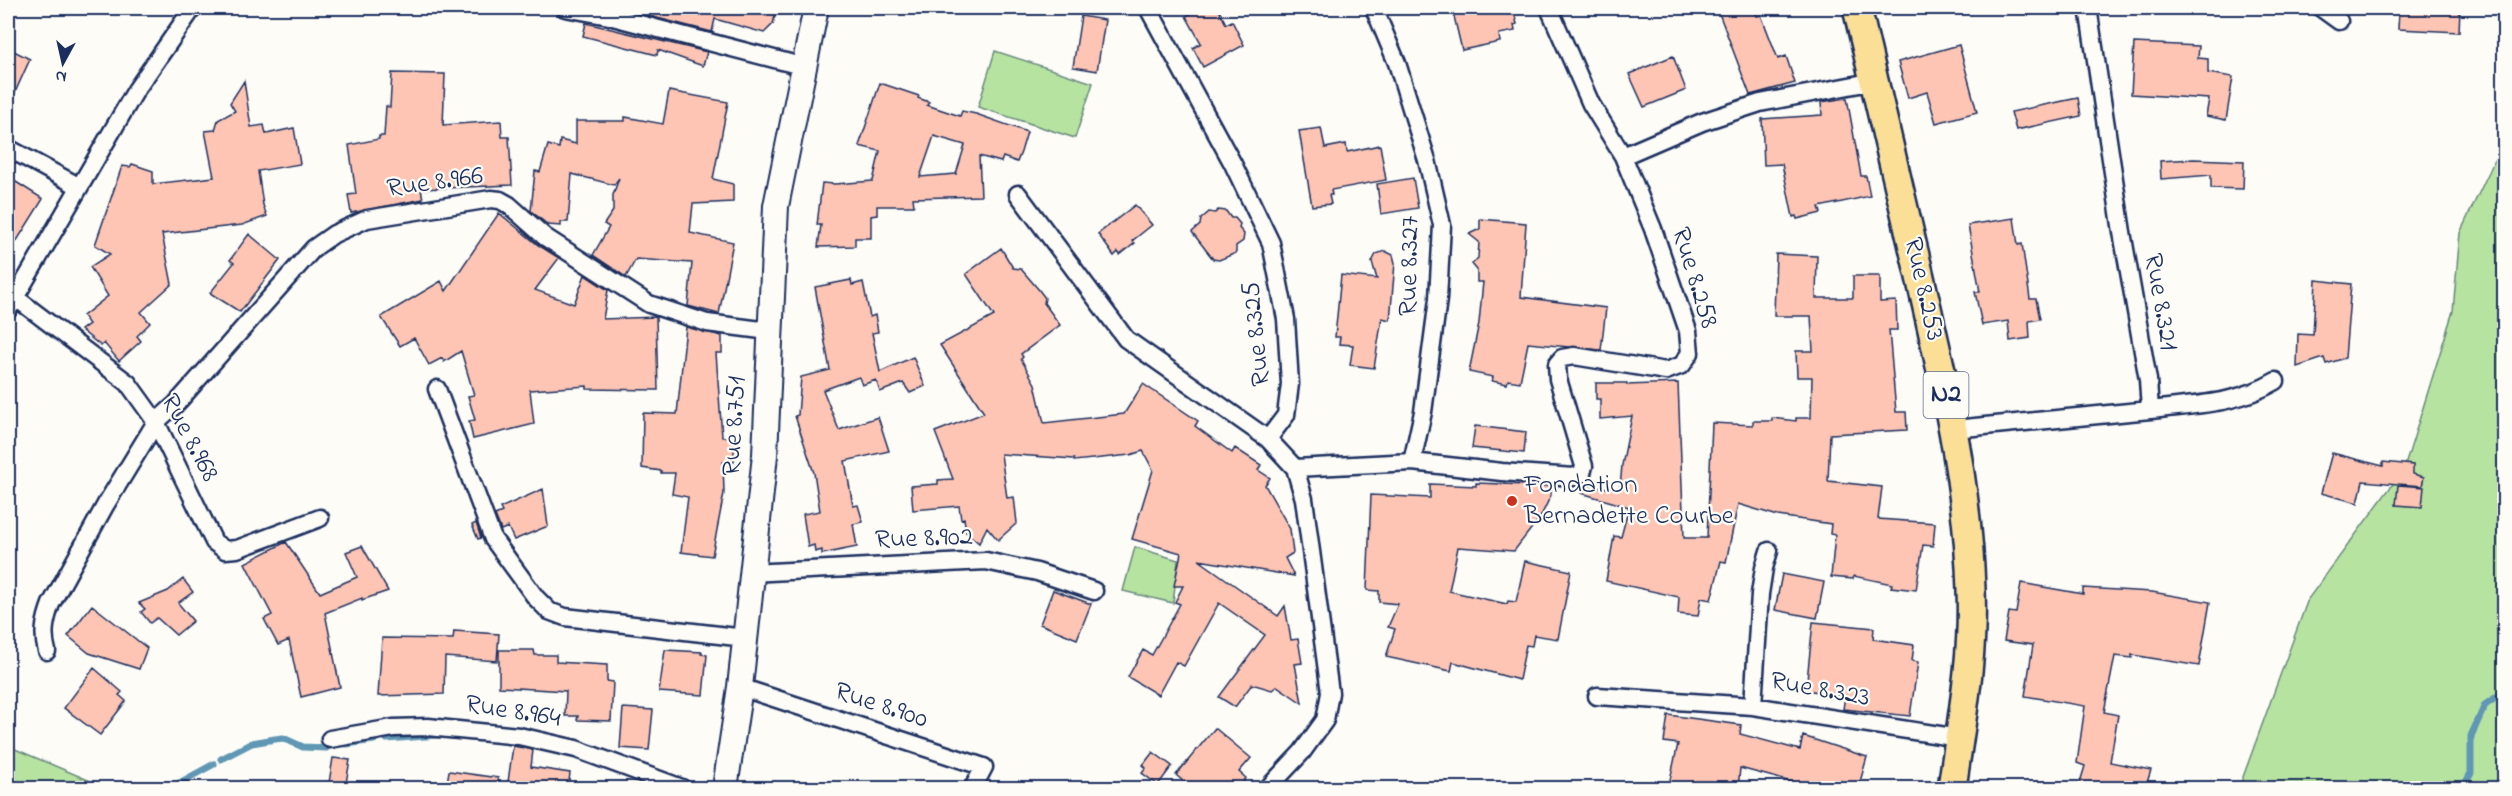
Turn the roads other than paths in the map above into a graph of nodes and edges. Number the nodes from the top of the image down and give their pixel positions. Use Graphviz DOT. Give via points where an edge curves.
graph roads {
  1 [pos="193,8"];
  2 [pos="565,8"];
  3 [pos="816,8"];
  4 [pos="1148,8"];
  5 [pos="1374,8"];
  6 [pos="1549,8"];
  7 [pos="1857,8"];
  8 [pos="2091,8"];
  9 [pos="2321,8"];
  10 [pos="610,12"];
  11 [pos="2339,21"];
  12 [pos="805,68"];
  13 [pos="1875,81"];
  14 [pos="8,148"];
  15 [pos="1623,156"];
  16 [pos="78,186"];
  17 [pos="1018,194"];
  18 [pos="12,304"];
  19 [pos="770,331"];
  20 [pos="2276,381"];
  21 [pos="437,389"];
  22 [pos="2150,410"];
  23 [pos="156,422"];
  24 [pos="1954,429"];
  25 [pos="1268,439"];
  26 [pos="1412,462"];
  27 [pos="1295,468"];
  28 [pos="320,518"];
  29 [pos="1769,551"];
  30 [pos="752,573"];
  31 [pos="1094,591"];
  32 [pos="745,638"];
  33 [pos="47,651"];
  34 [pos="740,687"];
  35 [pos="1597,696"];
  36 [pos="1754,706"];
  37 [pos="1959,738"];
  38 [pos="330,739"];
  39 [pos="682,789"];
  40 [pos="725,789"];
  41 [pos="973,789"];
  42 [pos="1268,789"];
  43 [pos="1952,789"];
  1 -- 16 [label="street" via="136,90"];
  2 -- 10 [label="street"];
  3 -- 12 [label="main road, Rue 8.751"];
  4 -- 25 [label="street, Rue 8.325" via="1271,243 1286,319 1290,384 1286,415"];
  5 -- 26 [label="street, Rue 8.327" via="1397,63 1442,225 1438,299"];
  6 -- 15 [label="street" via="1591,104"];
  7 -- 13 [label="highway, Rue 8.253 / N2"];
  8 -- 22 [label="street, Rue 8.321" via="2099,88"];
  9 -- 11 [label="street"];
  10 -- 12 [label="street"];
  12 -- 19 [label="main road, Rue 8.751" via="776,206"];
  13 -- 15 [label="street" via="1761,103 1702,122"];
  13 -- 24 [label="highway, Rue 8.253 / N2"];
  14 -- 16 [label="street"];
  15 -- 26 [label="street, Rue 8.258" via="1688,331 1690,353 1682,365 1666,371 1574,356 1562,358 1557,364 1558,380 1584,465 1582,473 1574,477"];
  16 -- 18 [label="street"];
  17 -- 25 [label="street" via="1126,339"];
  18 -- 23 [label="street, Rue 8.968" via="122,378"];
  19 -- 23 [label="street, Rue 8.966" via="707,322 648,304 545,237 509,205 500,200 480,201 367,219 320,243"];
  19 -- 30 [label="main road, Rue 8.751" via="765,455"];
  20 -- 22 [label="street" via="2236,400"];
  21 -- 32 [label="street" via="493,539 549,611 565,617"];
  22 -- 24 [label="street"];
  23 -- 28 [label="street, Rue 8.968" via="214,542 225,550"];
  23 -- 33 [label="street, Rue 8.966" via="51,604 45,621"];
  24 -- 37 [label="highway, Rue 8.253 / N2" via="1968,526 1971,593 1970,662"];
  25 -- 27 [label="street"];
  26 -- 27 [label="street, Rue 8.258"];
  27 -- 42 [label="street" via="1304,499 1329,693 1325,720"];
  29 -- 36 [label="street, Rue 8.323" via="1760,594"];
  30 -- 31 [label="street, Rue 8.902" via="986,561 1037,572"];
  30 -- 32 [label="main road, Rue 8.751"];
  32 -- 34 [label="main road, Rue 8.751"];
  34 -- 40 [label="main road, Rue 8.751"];
  34 -- 41 [label="street, Rue 8.900" via="984,767"];
  35 -- 36 [label="street"];
  36 -- 37 [label="street, Rue 8.323"];
  37 -- 43 [label="highway, Rue 8.253 / N2"];
  38 -- 39 [label="street, Rue 8.964" via="393,728 428,727 519,736 576,749"];
}
